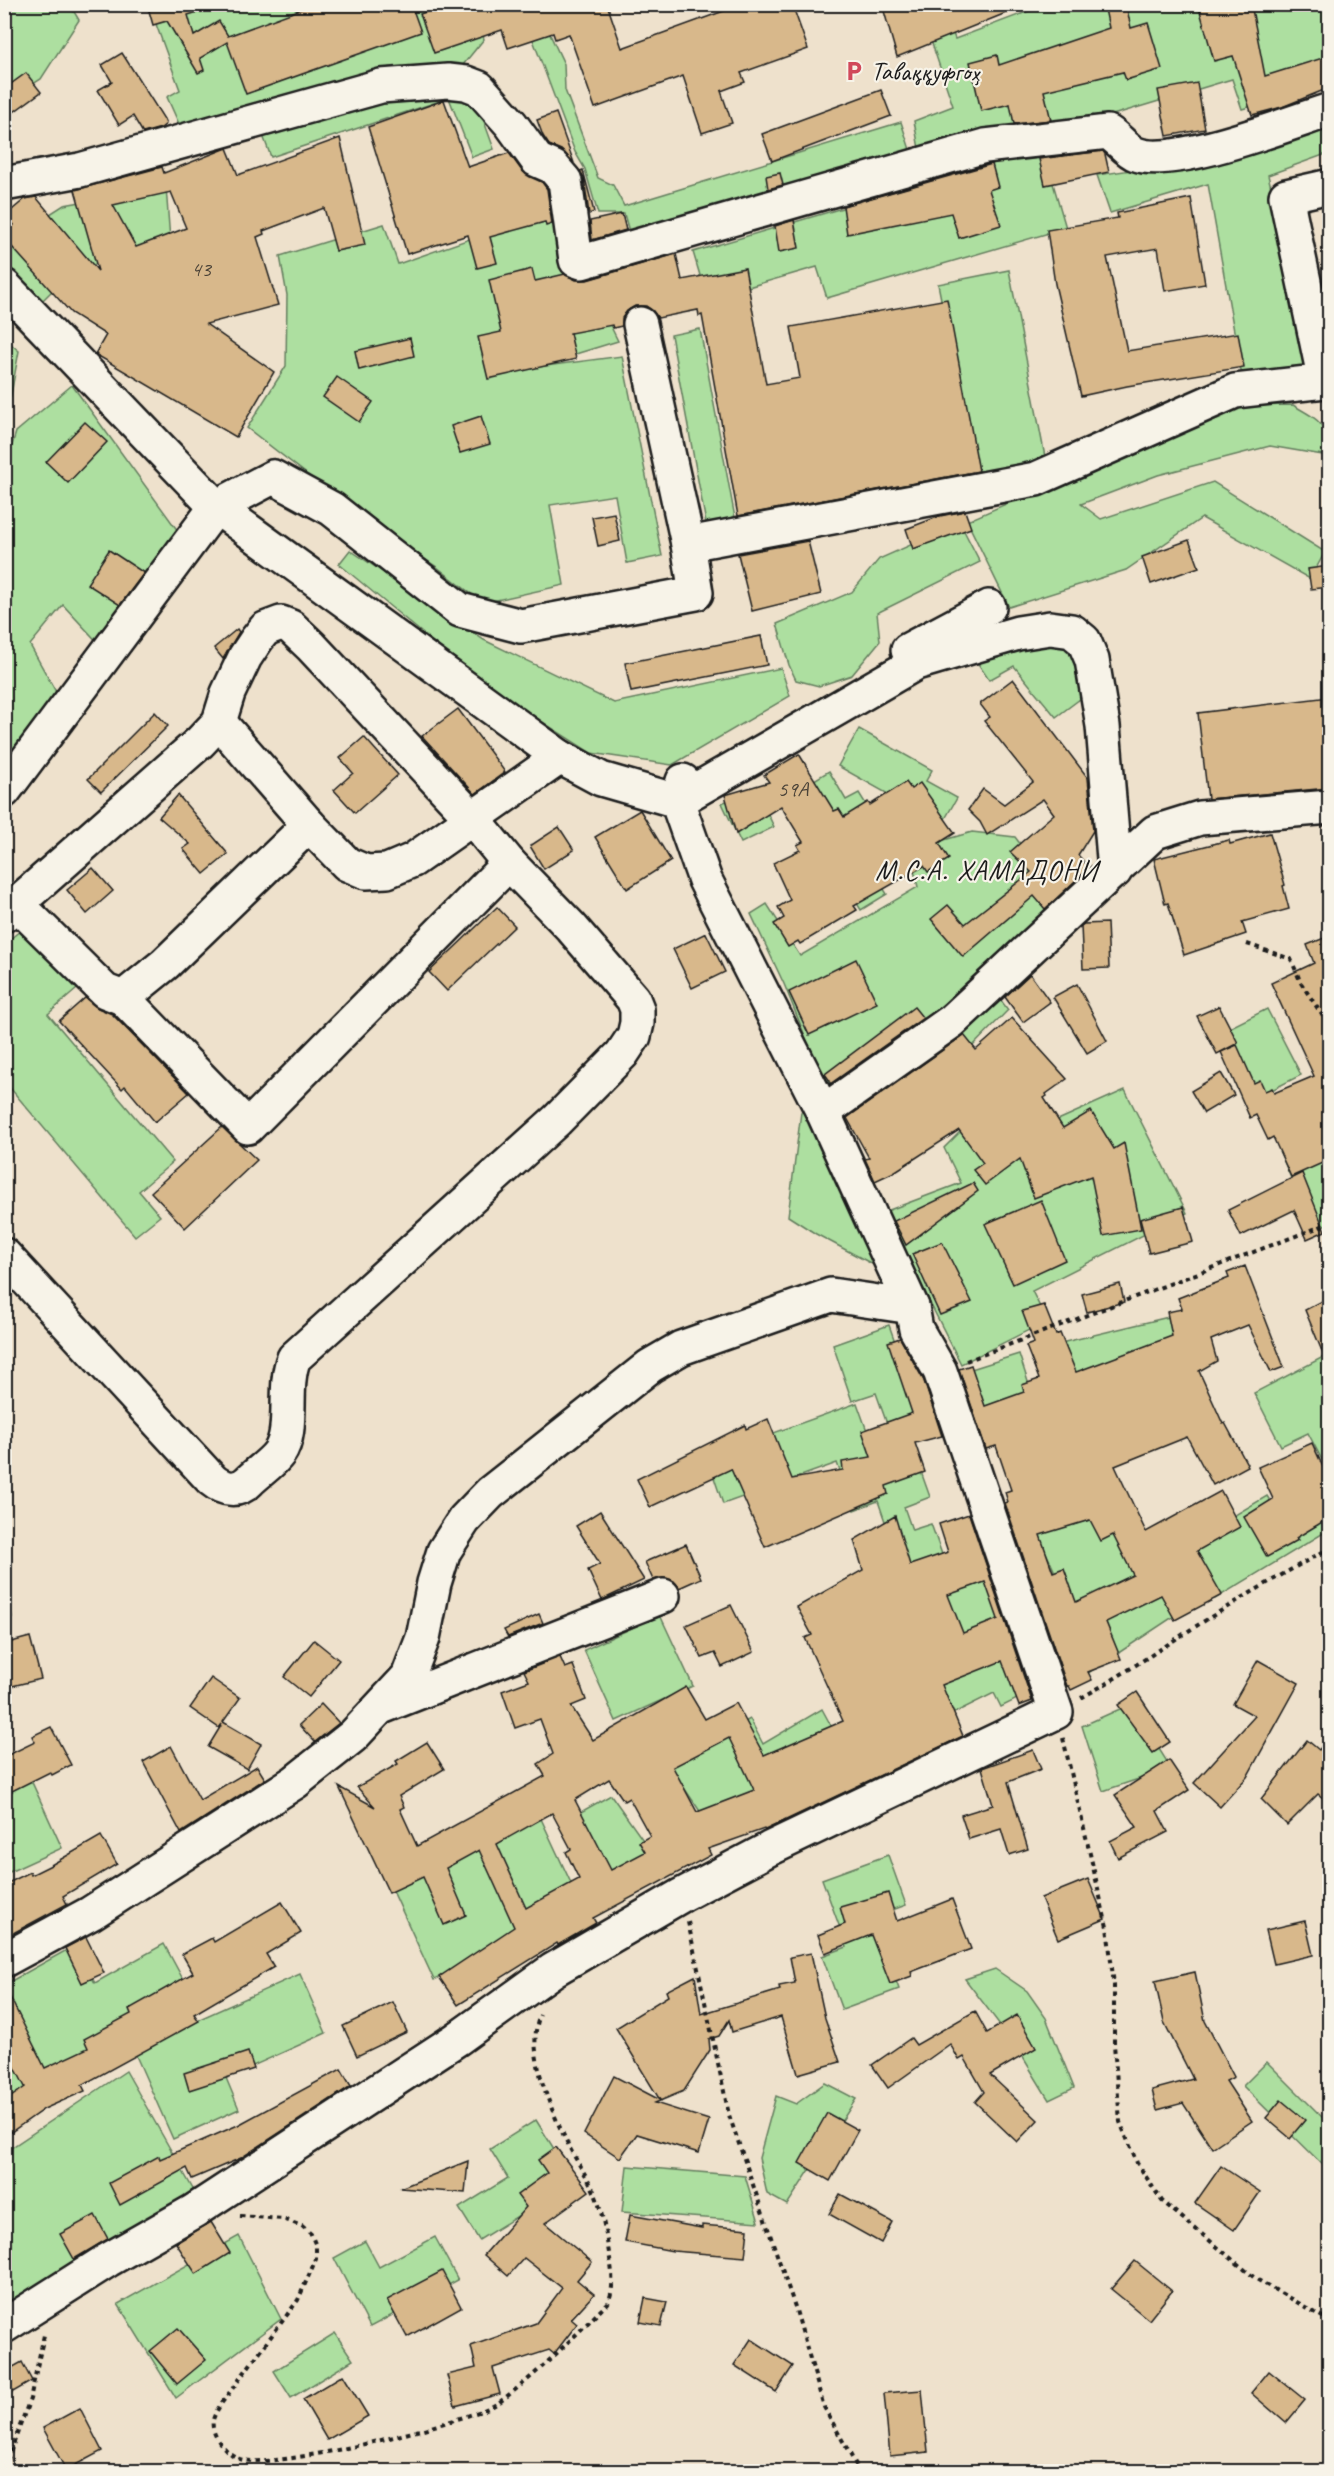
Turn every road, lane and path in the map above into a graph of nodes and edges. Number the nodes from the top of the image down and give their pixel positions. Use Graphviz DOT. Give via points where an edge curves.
graph roads {
  1 [pos="1329,110"];
  2 [pos="4,184"];
  3 [pos="1329,186"];
  4 [pos="4,286"];
  5 [pos="640,324"];
  6 [pos="216,507"];
  7 [pos="688,544"];
  8 [pos="989,607"];
  9 [pos="219,722"];
  10 [pos="560,757"];
  11 [pos="4,791"];
  12 [pos="677,801"];
  13 [pos="1329,807"];
  14 [pos="474,819"];
  15 [pos="309,825"];
  16 [pos="509,863"];
  17 [pos="1115,871"];
  18 [pos="11,910"];
  19 [pos="1247,944"];
  20 [pos="123,998"];
  21 [pos="1329,1027"];
  22 [pos="823,1112"];
  23 [pos="1329,1223"];
  24 [pos="4,1255"];
  25 [pos="912,1307"];
  26 [pos="940,1371"];
  27 [pos="1329,1548"];
  28 [pos="663,1596"];
  29 [pos="382,1707"];
  30 [pos="1056,1712"];
  31 [pos="682,1895"];
  32 [pos="4,1960"];
  33 [pos="545,2008"];
  34 [pos="194,2211"];
  35 [pos="53,2294"];
  36 [pos="1329,2321"];
  37 [pos="4,2326"];
  38 [pos="4,2469"];
  39 [pos="860,2472"];
  1 -- 2 [label="street" via="1201,152 1160,157 1132,152 1108,132 985,146 582,262 576,260 565,181 553,167 537,160 479,88 466,83 381,86 80,170"];
  3 -- 7 [label="street" via="1286,196 1325,381 1235,391 1036,479"];
  4 -- 6 [label="street"];
  5 -- 7 [label="street"];
  6 -- 7 [label="street" via="273,477 332,509 460,610 521,626 696,593"];
  6 -- 10 [label="street"];
  6 -- 11 [label="street"];
  8 -- 12 [label="street" via="719,750 684,778"];
  9 -- 14 [label="street" via="245,657 265,630 281,623 311,646"];
  9 -- 15 [label="street"];
  9 -- 18 [label="street"];
  10 -- 12 [label="street" via="602,780"];
  10 -- 14 [label="street"];
  12 -- 17 [label="street" via="916,663 1018,633 1050,628 1072,631 1084,642 1092,660 1103,726"];
  12 -- 22 [label="street" via="705,880"];
  13 -- 17 [label="street" via="1200,818 1155,832"];
  14 -- 15 [label="street" via="413,860 387,871 366,872 347,864"];
  14 -- 16 [label="street"];
  15 -- 20 [label="street" via="165,964"];
  16 -- 20 [label="street" via="248,1127"];
  16 -- 24 [label="street" via="633,999 637,1010 634,1036 622,1054 557,1120 294,1358 288,1372 282,1446 243,1486 227,1488 212,1480"];
  17 -- 22 [label="street" via="952,1021"];
  18 -- 20 [label="street" via="105,991"];
  19 -- 21 [label="path" via="1291,959 1300,983"];
  22 -- 25 [label="street"];
  23 -- 26 [label="path"];
  25 -- 26 [label="street" via="916,1329"];
  25 -- 29 [label="street" via="831,1295 681,1348 650,1366 490,1493 464,1520 444,1551 423,1638 408,1677"];
  26 -- 30 [label="street"];
  27 -- 30 [label="path"];
  28 -- 29 [label="street"];
  29 -- 32 [label="street" via="296,1782 91,1913"];
  30 -- 31 [label="street" via="769,1849"];
  30 -- 36 [label="path" via="1107,1928 1114,1985 1120,2122 1137,2163 1162,2201 1256,2280"];
  31 -- 34 [label="street" via="553,1970 457,2039"];
  31 -- 39 [label="path" via="729,2115 795,2307 824,2408"];
  33 -- 34 [label="path" via="535,2026 534,2038 541,2076 567,2143 597,2198 608,2245 612,2292 608,2303 550,2360 495,2405 441,2424 317,2454 267,2461 240,2459 219,2442 213,2421 236,2381 298,2300 311,2274 316,2246 302,2226 283,2219"];
  34 -- 35 [label="street"];
  35 -- 37 [label="street"];
  35 -- 38 [label="path" via="30,2399"];
}
